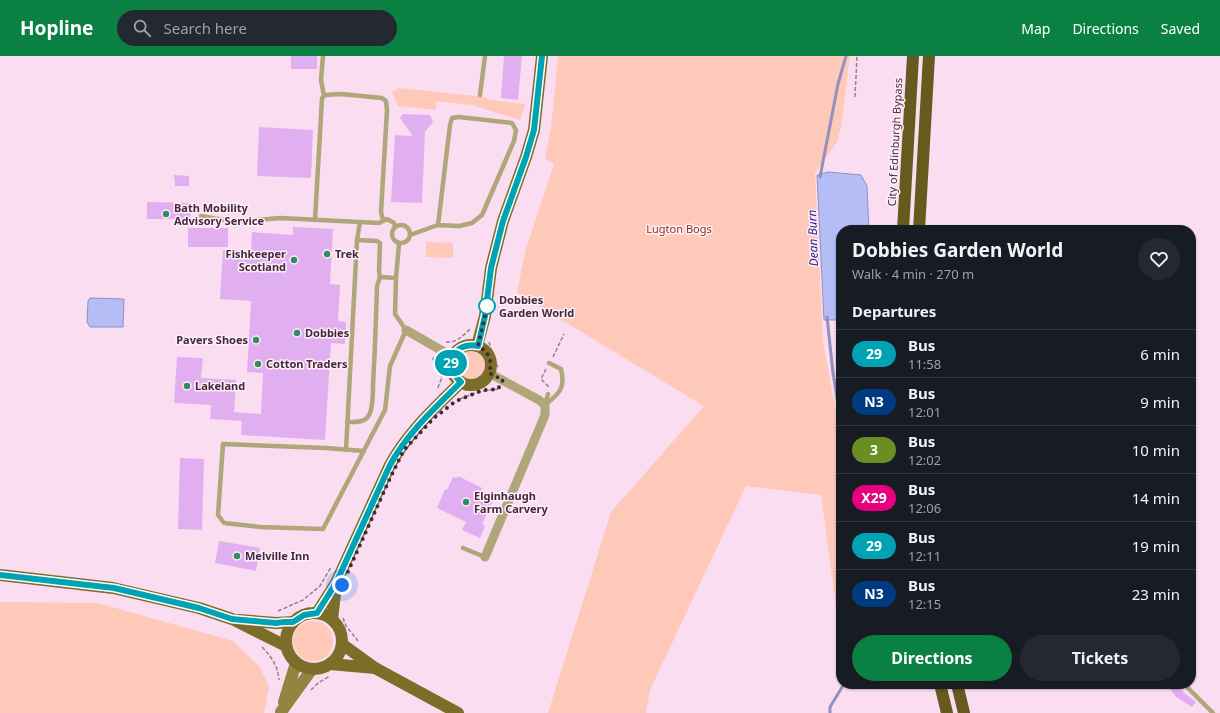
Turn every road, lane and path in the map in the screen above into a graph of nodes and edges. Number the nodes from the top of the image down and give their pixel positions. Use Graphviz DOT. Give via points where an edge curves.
graph roads {
  1 [pos="323,56"];
  2 [pos="485,56"];
  3 [pos="542,56"];
  4 [pos="857,56"];
  5 [pos="913,56"];
  6 [pos="929,56"];
  7 [pos="480,95"];
  8 [pos="324,96"];
  9 [pos="855,98"];
  10 [pos="201,216"];
  11 [pos="315,220"];
  12 [pos="385,220"];
  13 [pos="360,222"];
  14 [pos="438,225"];
  15 [pos="903,225"];
  16 [pos="919,225"];
  17 [pos="395,227"];
  18 [pos="410,234"];
  19 [pos="358,240"];
  20 [pos="399,244"];
  21 [pos="380,277"];
  22 [pos="396,278"];
  23 [pos="406,330"];
  24 [pos="489,336"];
  25 [pos="478,346"];
  26 [pos="453,356"];
  27 [pos="550,363"];
  28 [pos="489,373"];
  29 [pos="503,380"];
  30 [pos="461,382"];
  31 [pos="548,394"];
  32 [pos="456,401"];
  33 [pos="545,406"];
  34 [pos="347,422"];
  35 [pos="346,450"];
  36 [pos="364,451"];
  37 [pos="463,548"];
  38 [pos="485,557"];
  39 [pos="0,575"];
  40 [pos="336,583"];
  41 [pos="317,613"];
  42 [pos="337,617"];
  43 [pos="232,619"];
  44 [pos="293,622"];
  45 [pos="342,644"];
  46 [pos="286,646"];
  47 [pos="357,655"];
  48 [pos="296,663"];
  49 [pos="375,668"];
  50 [pos="312,669"];
  51 [pos="333,670"];
  52 [pos="941,689"];
  53 [pos="958,689"];
  54 [pos="1189,689"];
  55 [pos="308,693"];
  56 [pos="281,713"];
  57 [pos="458,713"];
  58 [pos="947,713"];
  59 [pos="964,713"];
  60 [pos="1213,713"];
  1 -- 8 [label="lane" via="321,80"];
  2 -- 7 [label="lane"];
  3 -- 25 [label="main road" via="534,130 503,221 491,268"];
  4 -- 9 [label="path"];
  5 -- 15 [label="highway, City of Edinburgh Bypass"];
  6 -- 16 [label="highway"];
  8 -- 11 [label="lane"];
  8 -- 12 [label="lane" via="341,94 382,98 386,101 381,212"];
  10 -- 11 [label="lane" via="229,221 280,218"];
  11 -- 13 [label="lane"];
  12 -- 13 [label="lane" via="379,223"];
  12 -- 17 [label="lane" via="394,223"];
  13 -- 19 [label="lane"];
  14 -- 14 [label="lane" via="459,226 472,223 482,215 514,141 516,130 512,123 452,118"];
  14 -- 18 [label="lane"];
  17 -- 18 [label="lane" via="406,227"];
  17 -- 20 [label="lane" via="391,235"];
  18 -- 20 [label="lane" via="407,242"];
  19 -- 21 [label="lane" via="380,243"];
  19 -- 34 [label="lane"];
  20 -- 22 [label="lane"];
  21 -- 22 [label="lane"];
  21 -- 34 [label="lane" via="377,286 374,378 369,415 360,422"];
  22 -- 23 [label="lane" via="395,314"];
  23 -- 26 [label="street"];
  23 -- 36 [label="lane" via="390,366 385,410"];
  24 -- 29 [label="path" via="495,362 504,376"];
  25 -- 26 [label="main road" via="466,345"];
  25 -- 28 [label="main road" via="491,360"];
  26 -- 30 [label="main road" via="453,373"];
  27 -- 33 [label="lane" via="561,369 563,379 556,397"];
  28 -- 29 [label="street"];
  28 -- 30 [label="main road" via="480,383"];
  29 -- 32 [label="path" via="498,389 481,391"];
  29 -- 33 [label="street"];
  30 -- 40 [label="main road" via="398,449"];
  31 -- 33 [label="lane"];
  33 -- 38 [label="street" via="545,414"];
  34 -- 35 [label="lane"];
  35 -- 36 [label="lane"];
  35 -- 36 [label="lane" via="223,444 218,516 224,523 323,529"];
  37 -- 38 [label="lane"];
  39 -- 43 [label="main road" via="114,588 199,608"];
  40 -- 41 [label="main road"];
  40 -- 42 [label="main road"];
  41 -- 42 [label="main road"];
  41 -- 44 [label="main road" via="304,615"];
  42 -- 45 [label="main road"];
  42 -- 47 [label="path" via="361,644"];
  43 -- 44 [label="main road"];
  43 -- 46 [label="main road"];
  44 -- 46 [label="main road" via="289,627"];
  45 -- 47 [label="main road"];
  45 -- 51 [label="main road"];
  46 -- 48 [label="main road"];
  47 -- 49 [label="main road"];
  48 -- 50 [label="main road"];
  48 -- 56 [label="main road"];
  49 -- 51 [label="main road"];
  49 -- 57 [label="main road"];
  50 -- 51 [label="main road"];
  50 -- 56 [label="main road"];
  51 -- 55 [label="path" via="330,676"];
  52 -- 58 [label="highway"];
  53 -- 59 [label="highway"];
  54 -- 60 [label="lane"];
}
